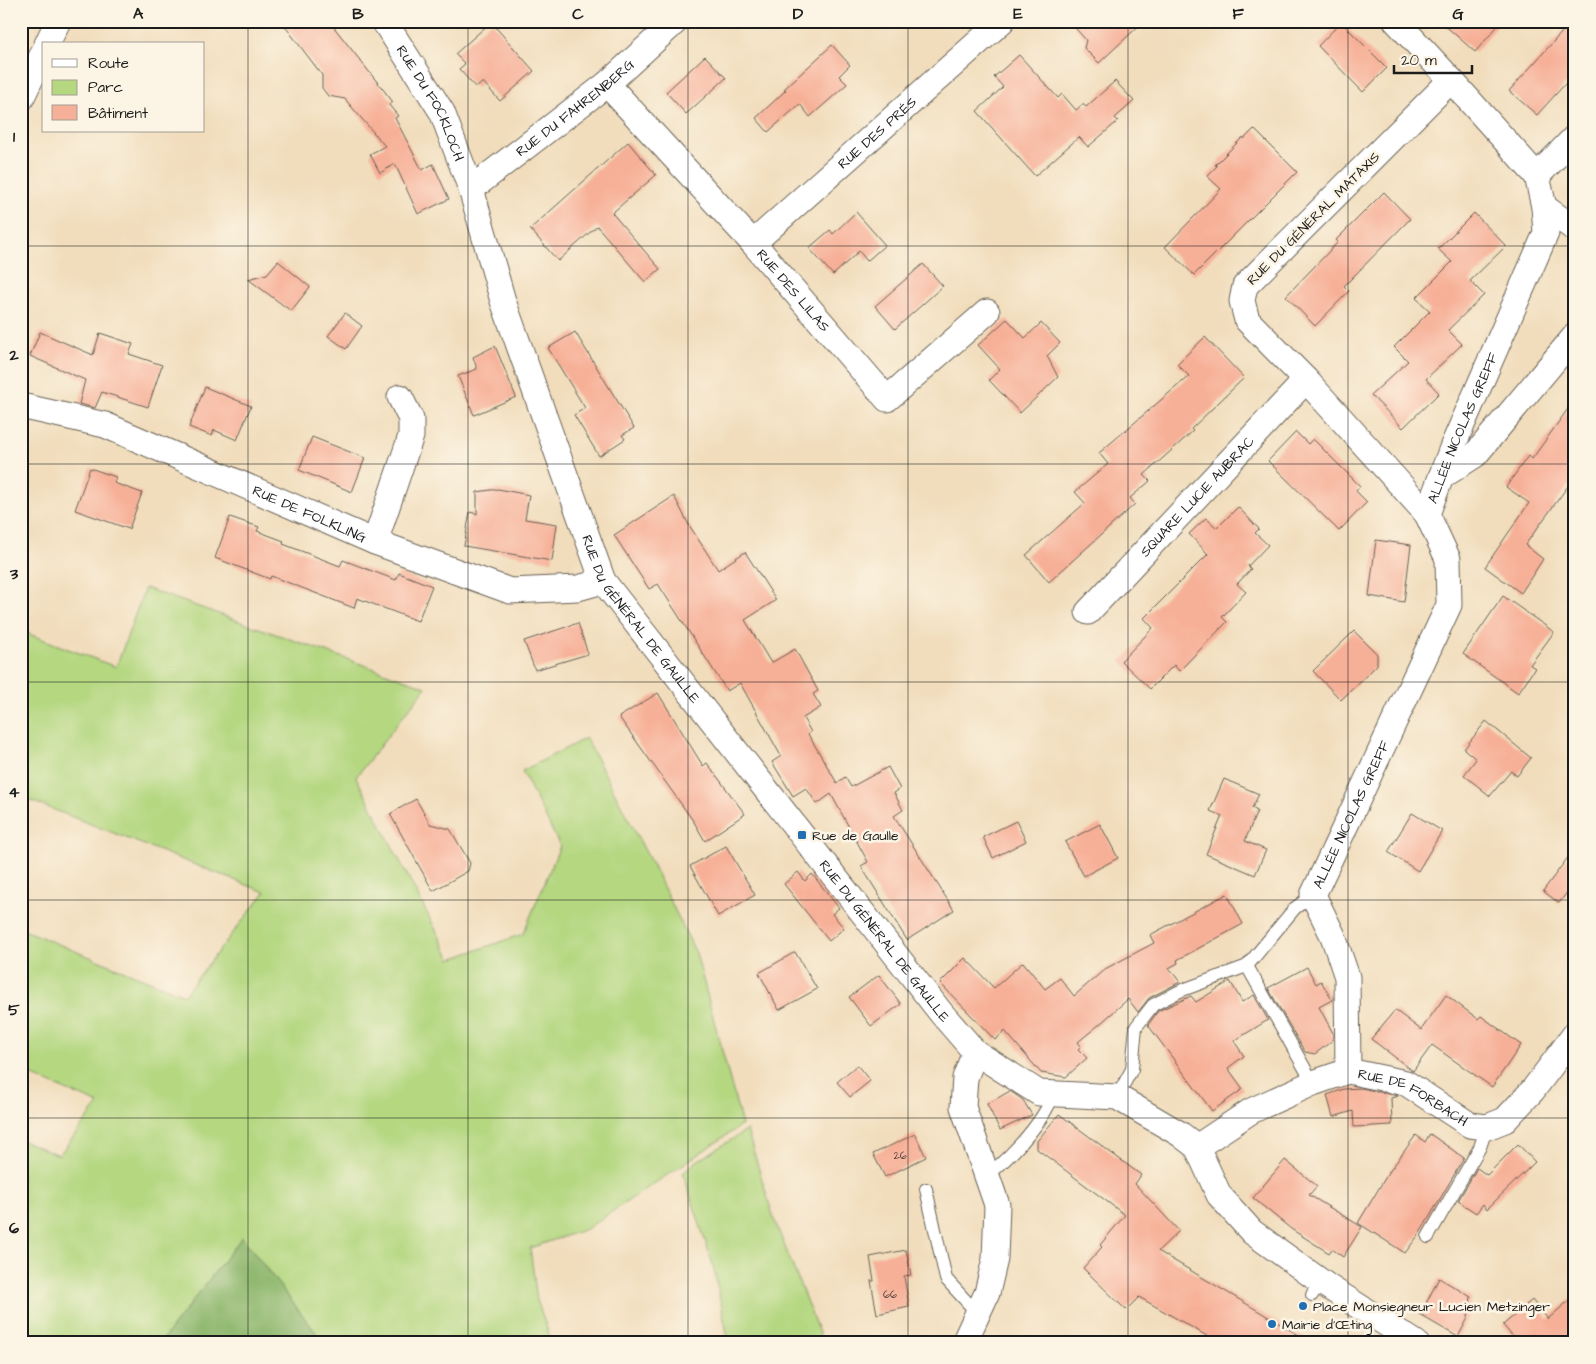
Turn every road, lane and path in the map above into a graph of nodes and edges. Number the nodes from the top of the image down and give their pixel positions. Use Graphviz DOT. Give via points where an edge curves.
graph roads {
  1 [pos="58,21"];
  2 [pos="384,21"];
  3 [pos="676,21"];
  4 [pos="1002,21"];
  5 [pos="1396,21"];
  6 [pos="48,42"];
  7 [pos="42,55"];
  8 [pos="1451,80"];
  9 [pos="608,84"];
  10 [pos="21,99"];
  11 [pos="1575,136"];
  12 [pos="1537,176"];
  13 [pos="471,189"];
  14 [pos="1544,207"];
  15 [pos="1575,229"];
  16 [pos="753,243"];
  17 [pos="987,312"];
  18 [pos="1575,336"];
  19 [pos="1306,380"];
  20 [pos="400,397"];
  21 [pos="21,406"];
  22 [pos="1441,477"];
  23 [pos="1427,514"];
  24 [pos="375,542"];
  25 [pos="603,581"];
  26 [pos="1088,612"];
  27 [pos="1313,895"];
  28 [pos="1247,966"];
  29 [pos="1575,1034"];
  30 [pos="975,1052"];
  31 [pos="1348,1071"];
  32 [pos="1312,1083"];
  33 [pos="1054,1094"];
  34 [pos="1117,1097"];
  35 [pos="1487,1127"];
  36 [pos="1197,1147"];
  37 [pos="987,1176"];
  38 [pos="926,1189"];
  39 [pos="1428,1237"];
  40 [pos="978,1314"];
  41 [pos="964,1343"];
  42 [pos="1416,1343"];
  1 -- 6 [label="street"];
  2 -- 13 [label="street, RUE DU FOCKLOCH" via="442,112"];
  3 -- 9 [label="street, RUE DU FAHRENBERG"];
  4 -- 16 [label="street, RUE DES PRÉS"];
  5 -- 8 [label="street"];
  7 -- 10 [label="street"];
  8 -- 12 [label="street, ALLÉE NICOLAS GREFF"];
  8 -- 19 [label="street, RUE DU GÉNÉRAL MATAXIS" via="1245,286 1242,301 1247,320"];
  9 -- 13 [label="street, RUE DU FAHRENBERG"];
  9 -- 16 [label="street, RUE DES LILAS"];
  11 -- 12 [label="street"];
  12 -- 14 [label="street, ALLÉE NICOLAS GREFF"];
  13 -- 25 [label="street, RUE DU GÉNÉRAL DE GAULLE" via="503,301"];
  14 -- 15 [label="street"];
  14 -- 22 [label="street, ALLÉE NICOLAS GREFF" via="1546,233"];
  16 -- 17 [label="street, RUE DES LILAS" via="886,399"];
  18 -- 22 [label="street" via="1475,455"];
  19 -- 23 [label="street, RUE DU GÉNÉRAL MATAXIS"];
  19 -- 26 [label="street, SQUARE LUCIE AUBRAC"];
  20 -- 24 [label="street" via="411,419 411,436"];
  21 -- 24 [label="street, RUE DE FOLKLING" via="105,425"];
  22 -- 23 [label="street, ALLÉE NICOLAS GREFF"];
  23 -- 27 [label="street, ALLÉE NICOLAS GREFF" via="1448,559 1449,605"];
  24 -- 25 [label="street, RUE DE FOLKLING" via="510,591 578,588"];
  25 -- 30 [label="street, RUE DU GÉNÉRAL DE GAULLE"];
  27 -- 28 [label="lane" via="1295,908"];
  27 -- 31 [label="street" via="1347,978"];
  28 -- 32 [label="lane"];
  28 -- 34 [label="lane" via="1180,990 1153,1005 1136,1027 1132,1069"];
  29 -- 35 [label="street, RUE DE FORBACH" via="1533,1090 1505,1120"];
  30 -- 33 [label="street, RUE DU GÉNÉRAL DE GAULLE" via="1039,1093"];
  30 -- 37 [label="street" via="965,1078 962,1107"];
  31 -- 32 [label="street, RUE DE FORBACH"];
  31 -- 35 [label="street, RUE DE FORBACH" via="1406,1083 1470,1126"];
  32 -- 36 [label="street, RUE DE FORBACH" via="1251,1111"];
  33 -- 34 [label="street, RUE DU GÉNÉRAL DE GAULLE"];
  33 -- 37 [label="lane" via="1049,1106 1007,1160"];
  34 -- 36 [label="street, RUE DU GÉNÉRAL DE GAULLE"];
  35 -- 39 [label="lane" via="1480,1147"];
  36 -- 42 [label="street, RUE DU GÉNÉRAL DE GAULLE" via="1219,1194 1252,1232 1316,1288"];
  37 -- 40 [label="street" via="997,1205 995,1259"];
  38 -- 40 [label="lane" via="946,1279"];
  40 -- 41 [label="street"];
}
